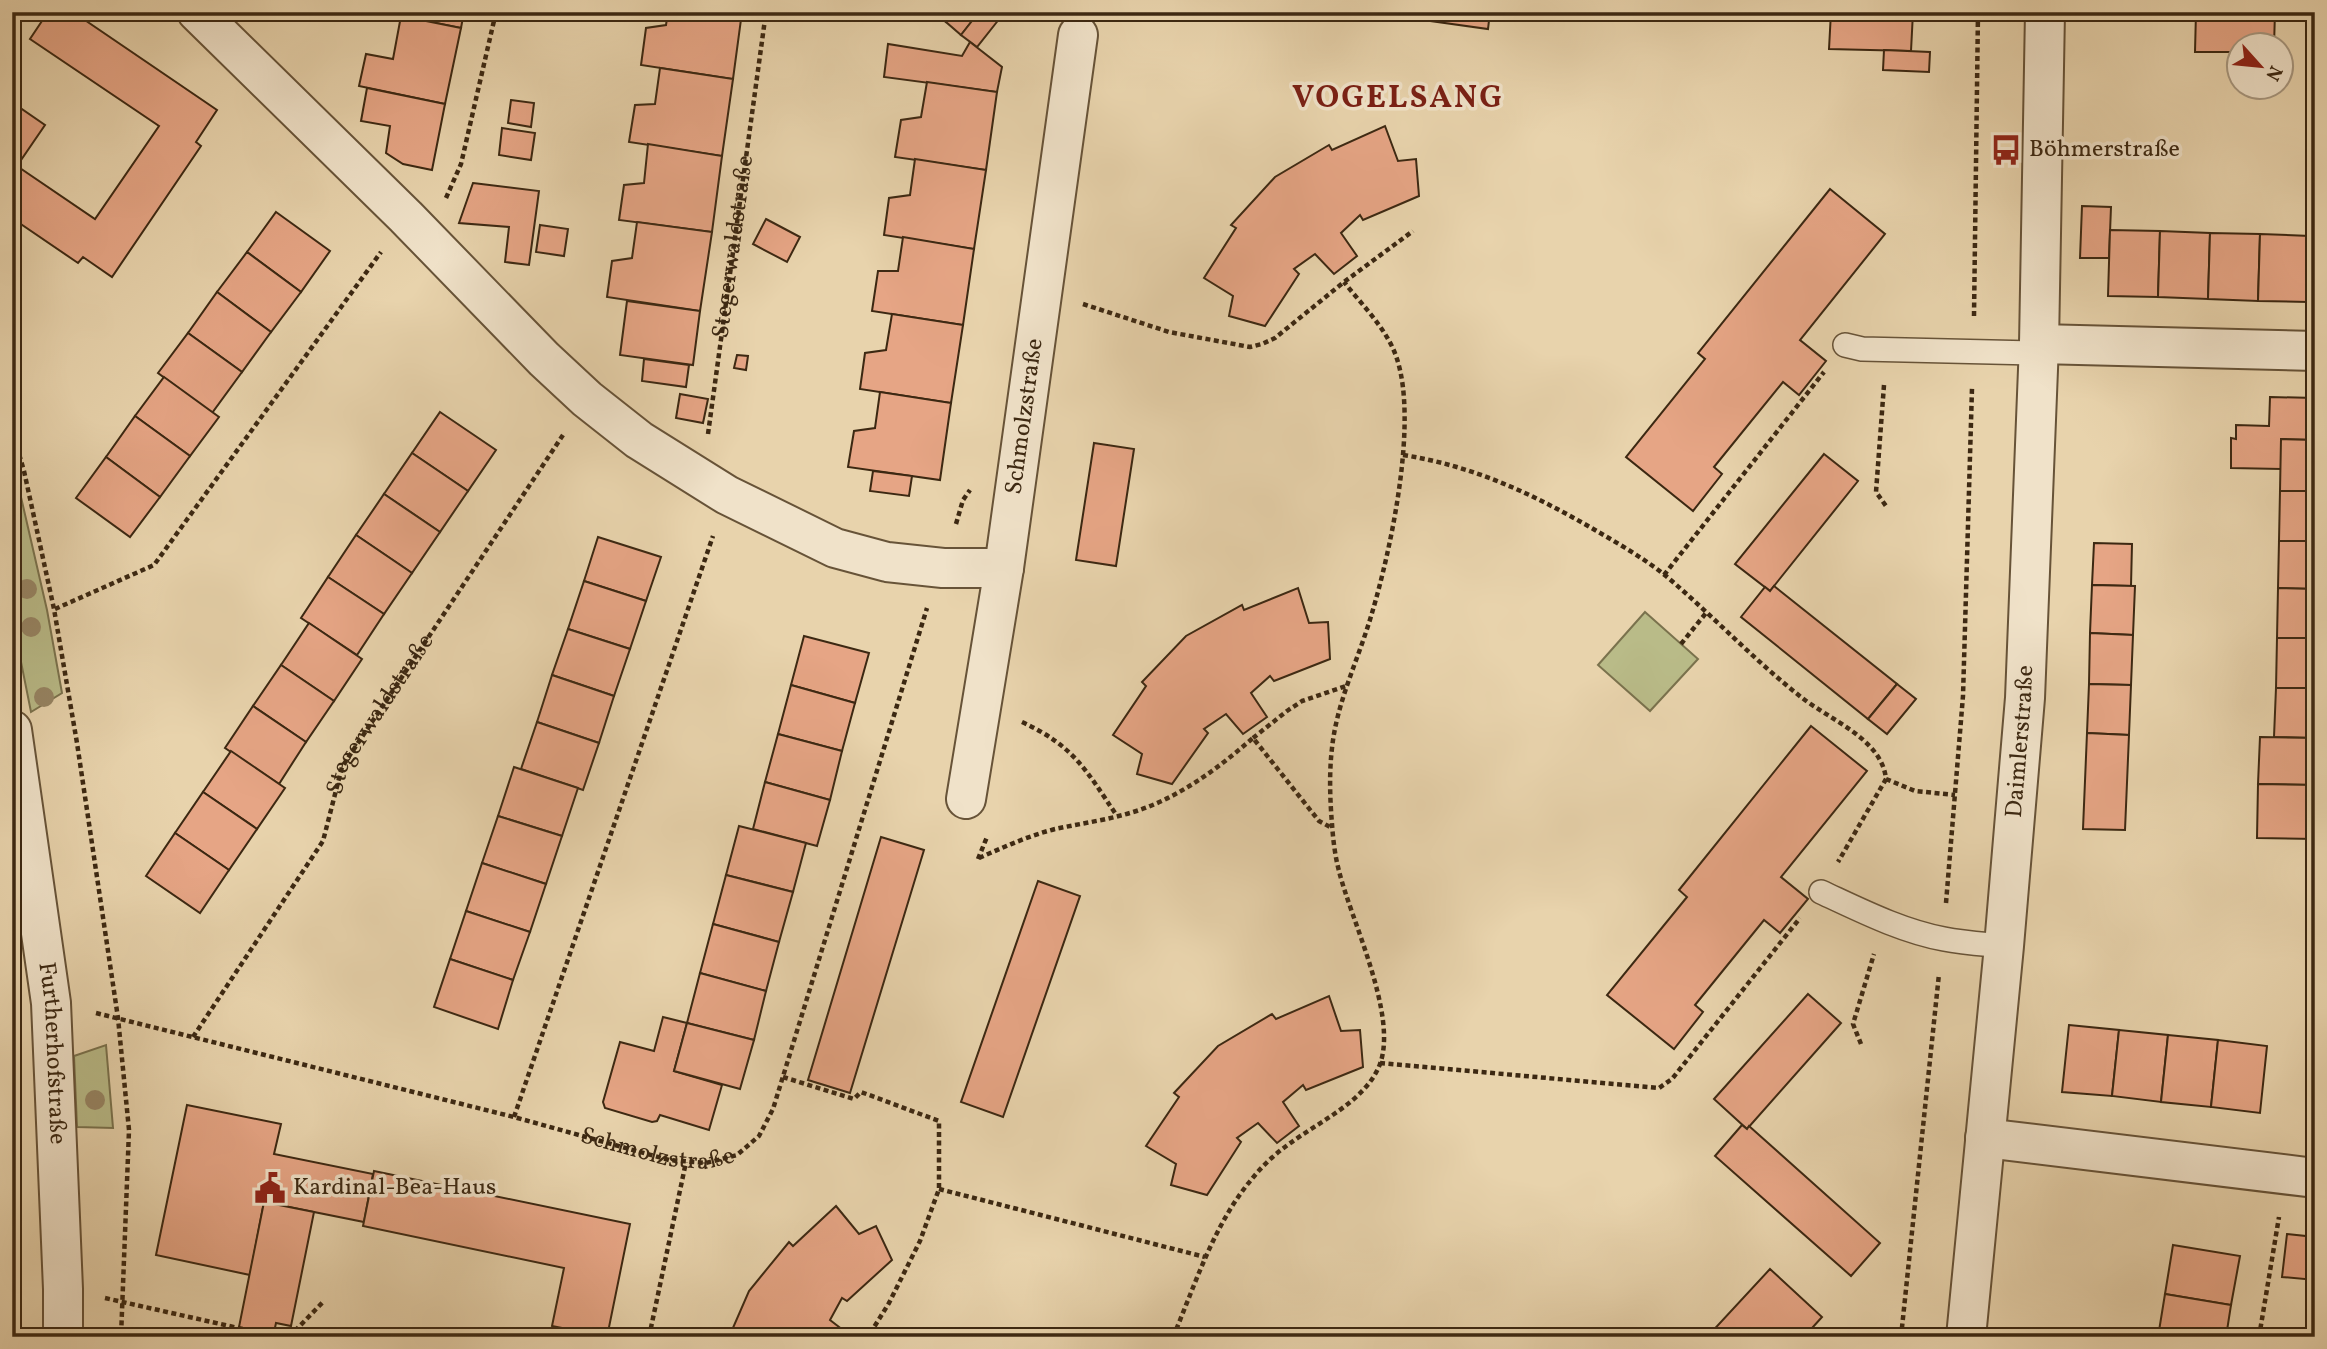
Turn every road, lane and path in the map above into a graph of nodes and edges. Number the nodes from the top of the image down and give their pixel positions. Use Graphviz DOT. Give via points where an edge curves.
graph roads {
  1 [pos="197,12"];
  2 [pos="496,12"];
  3 [pos="765,12"];
  4 [pos="1978,12"];
  5 [pos="2045,12"];
  6 [pos="2310,12"];
  7 [pos="2310,29"];
  8 [pos="1078,35"];
  9 [pos="412,224"];
  10 [pos="1413,231"];
  11 [pos="1344,282"];
  12 [pos="1071,300"];
  13 [pos="1845,345"];
  14 [pos="2038,348"];
  15 [pos="1887,349"];
  16 [pos="2315,351"];
  17 [pos="1973,352"];
  18 [pos="587,399"];
  19 [pos="12,430"];
  20 [pos="1403,455"];
  21 [pos="715,488"];
  22 [pos="1886,506"];
  23 [pos="943,568"];
  24 [pos="1004,568"];
  25 [pos="1664,575"];
  26 [pos="54,609"];
  27 [pos="1706,612"];
  28 [pos="1681,644"];
  29 [pos="1346,686"];
  30 [pos="983,704"];
  31 [pos="12,730"];
  32 [pos="1253,738"];
  33 [pos="1886,779"];
  34 [pos="1955,795"];
  35 [pos="966,799"];
  36 [pos="1117,816"];
  37 [pos="1332,828"];
  38 [pos="978,859"];
  39 [pos="1821,892"];
  40 [pos="1882,919"];
  41 [pos="1943,939"];
  42 [pos="2004,946"];
  43 [pos="51,1003"];
  44 [pos="117,1018"];
  45 [pos="193,1037"];
  46 [pos="1861,1044"];
  47 [pos="1380,1063"];
  48 [pos="783,1077"];
  49 [pos="514,1117"];
  50 [pos="1985,1138"];
  51 [pos="686,1162"];
  52 [pos="2300,1176"];
  53 [pos="939,1189"];
  54 [pos="1205,1257"];
  55 [pos="64,1289"];
  56 [pos="324,1301"];
  57 [pos="122,1302"];
  58 [pos="63,1337"];
  59 [pos="121,1337"];
  60 [pos="278,1337"];
  61 [pos="289,1337"];
  62 [pos="649,1337"];
  63 [pos="868,1337"];
  64 [pos="1173,1337"];
  65 [pos="1901,1337"];
  66 [pos="1966,1337"];
  67 [pos="2259,1337"];
  1 -- 9 [label="street"];
  2 -- 9 [label="path" via="461,164 448,196"];
  3 -- 21 [label="path, Stegerwaldstraße"];
  4 -- 17 [label="path"];
  5 -- 14 [label="street, Daimlerstraße"];
  6 -- 7 [label="path"];
  8 -- 24 [label="street, Schmolzstraße"];
  9 -- 18 [label="street"];
  9 -- 26 [label="path" via="154,565"];
  10 -- 11 [label="path"];
  11 -- 12 [label="path" via="1275,338 1250,347 1169,332"];
  11 -- 20 [label="path" via="1397,357 1404,390"];
  13 -- 15 [label="lane"];
  13 -- 25 [label="path"];
  14 -- 16 [label="street"];
  14 -- 17 [label="lane"];
  14 -- 42 [label="street, Daimlerstraße" via="2025,698"];
  15 -- 17 [label="lane"];
  15 -- 22 [label="path" via="1876,492"];
  17 -- 34 [label="path" via="1964,696"];
  18 -- 21 [label="street" via="639,440"];
  18 -- 45 [label="path, Stegerwaldstraße" via="342,767 323,841"];
  19 -- 26 [label="path"];
  20 -- 25 [label="path" via="1443,461 1515,487 1617,543"];
  20 -- 29 [label="path" via="1375,602"];
  21 -- 23 [label="street" via="845,551 887,562"];
  21 -- 49 [label="path, Stegerwaldstraße"];
  23 -- 24 [label="street"];
  23 -- 48 [label="path, Schmolzstraße" via="922,622"];
  24 -- 30 [label="street, Schmolzstraße"];
  25 -- 27 [label="path"];
  26 -- 44 [label="path"];
  27 -- 28 [label="path"];
  27 -- 33 [label="path" via="1800,696 1877,753"];
  29 -- 32 [label="path" via="1302,701"];
  29 -- 37 [label="path" via="1332,747"];
  30 -- 35 [label="street, Schmolzstraße"];
  30 -- 36 [label="path" via="1047,733 1071,752"];
  31 -- 43 [label="street, Furtherhofstraße"];
  32 -- 36 [label="path" via="1185,789"];
  32 -- 37 [label="path" via="1319,821"];
  33 -- 34 [label="path" via="1915,791"];
  33 -- 39 [label="path"];
  34 -- 41 [label="path"];
  36 -- 38 [label="path" via="1052,830"];
  37 -- 47 [label="path" via="1339,871 1379,1002"];
  39 -- 40 [label="lane"];
  39 -- 47 [label="path" via="1672,1079 1659,1088"];
  40 -- 41 [label="lane"];
  40 -- 46 [label="path" via="1853,1024"];
  41 -- 42 [label="lane"];
  41 -- 65 [label="path"];
  42 -- 50 [label="street, Daimlerstraße"];
  43 -- 44 [label="path, Schmolzstraße"];
  43 -- 55 [label="street, Furtherhofstraße"];
  44 -- 45 [label="path, Schmolzstraße"];
  44 -- 57 [label="path" via="129,1130"];
  45 -- 49 [label="path, Schmolzstraße"];
  47 -- 54 [label="path" via="1366,1088 1287,1145 1251,1179"];
  48 -- 51 [label="path, Schmolzstraße" via="759,1136 737,1154 706,1163"];
  48 -- 53 [label="path" via="854,1099 861,1092 939,1121"];
  49 -- 51 [label="path, Schmolzstraße"];
  50 -- 52 [label="street"];
  50 -- 66 [label="street, Daimlerstraße"];
  51 -- 62 [label="path"];
  52 -- 67 [label="path"];
  53 -- 54 [label="path"];
  53 -- 63 [label="path" via="920,1241"];
  54 -- 64 [label="path"];
  55 -- 57 [label="path"];
  55 -- 58 [label="street, Furtherhofstraße"];
  56 -- 61 [label="path"];
  57 -- 59 [label="path"];
  57 -- 60 [label="path"];
}
